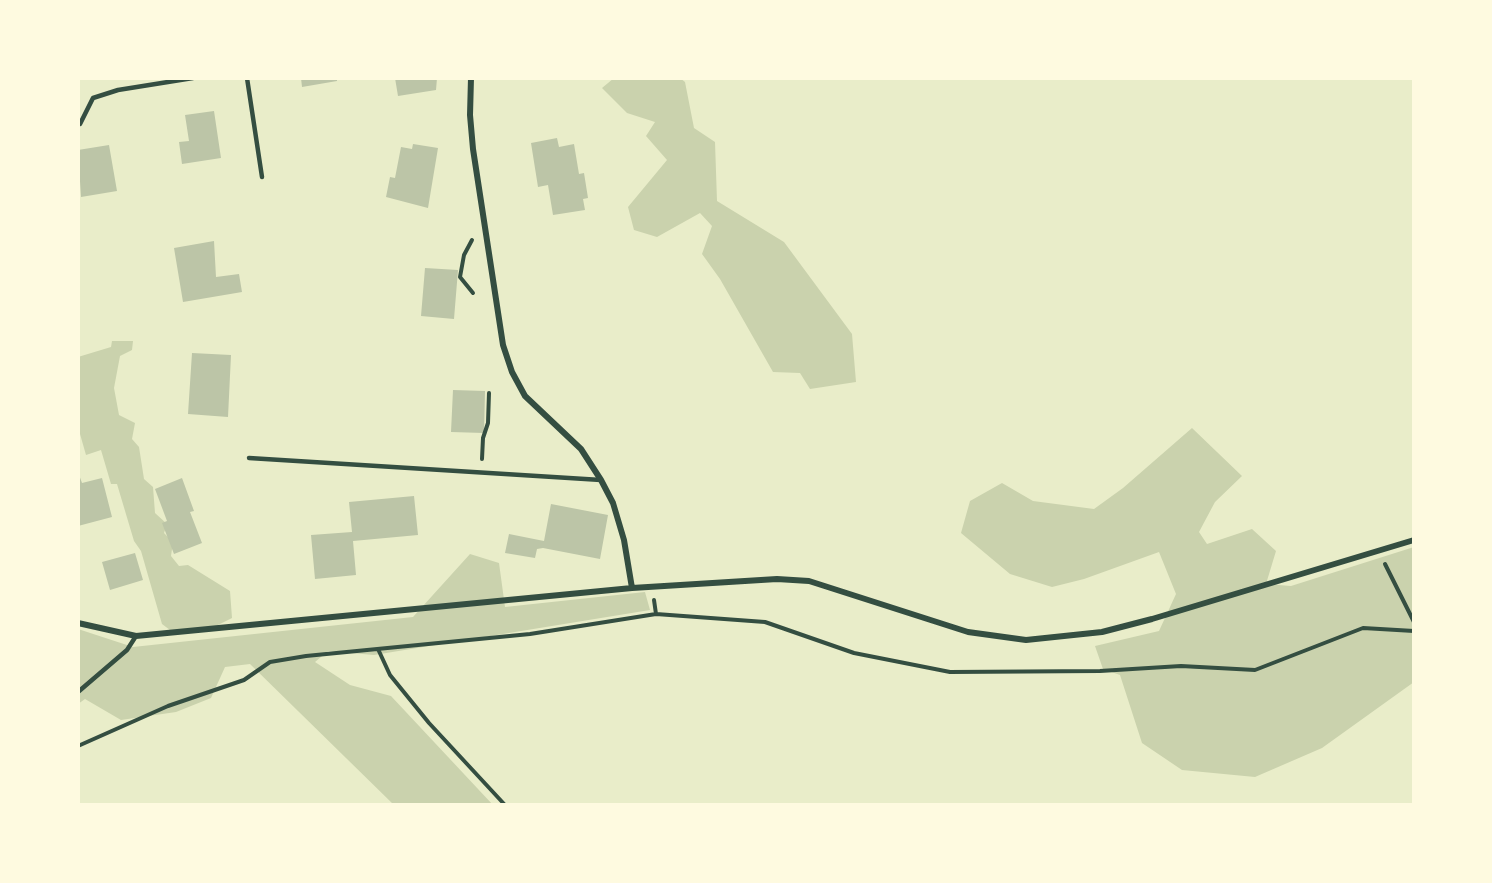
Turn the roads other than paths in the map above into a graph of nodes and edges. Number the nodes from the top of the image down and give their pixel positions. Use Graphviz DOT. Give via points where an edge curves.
graph roads {
  1 [pos="193,78"];
  2 [pos="247,78"];
  3 [pos="471,78"];
  4 [pos="80,124"];
  5 [pos="262,177"];
  6 [pos="249,458"];
  7 [pos="601,480"];
  8 [pos="1414,540"];
  9 [pos="632,588"];
  10 [pos="78,623"];
  11 [pos="136,636"];
  12 [pos="78,692"];
  1 -- 4 [label="lane" via="93,98"];
  2 -- 5 [label="lane"];
  3 -- 7 [label="street" via="473,149 503,345 525,396 581,448"];
  6 -- 7 [label="lane"];
  7 -- 9 [label="street" via="624,540"];
  8 -- 9 [label="street" via="1152,619 1101,632 1026,640 968,632 809,581 777,579"];
  9 -- 11 [label="street"];
  10 -- 11 [label="street"];
  11 -- 12 [label="lane" via="127,650"];
}
